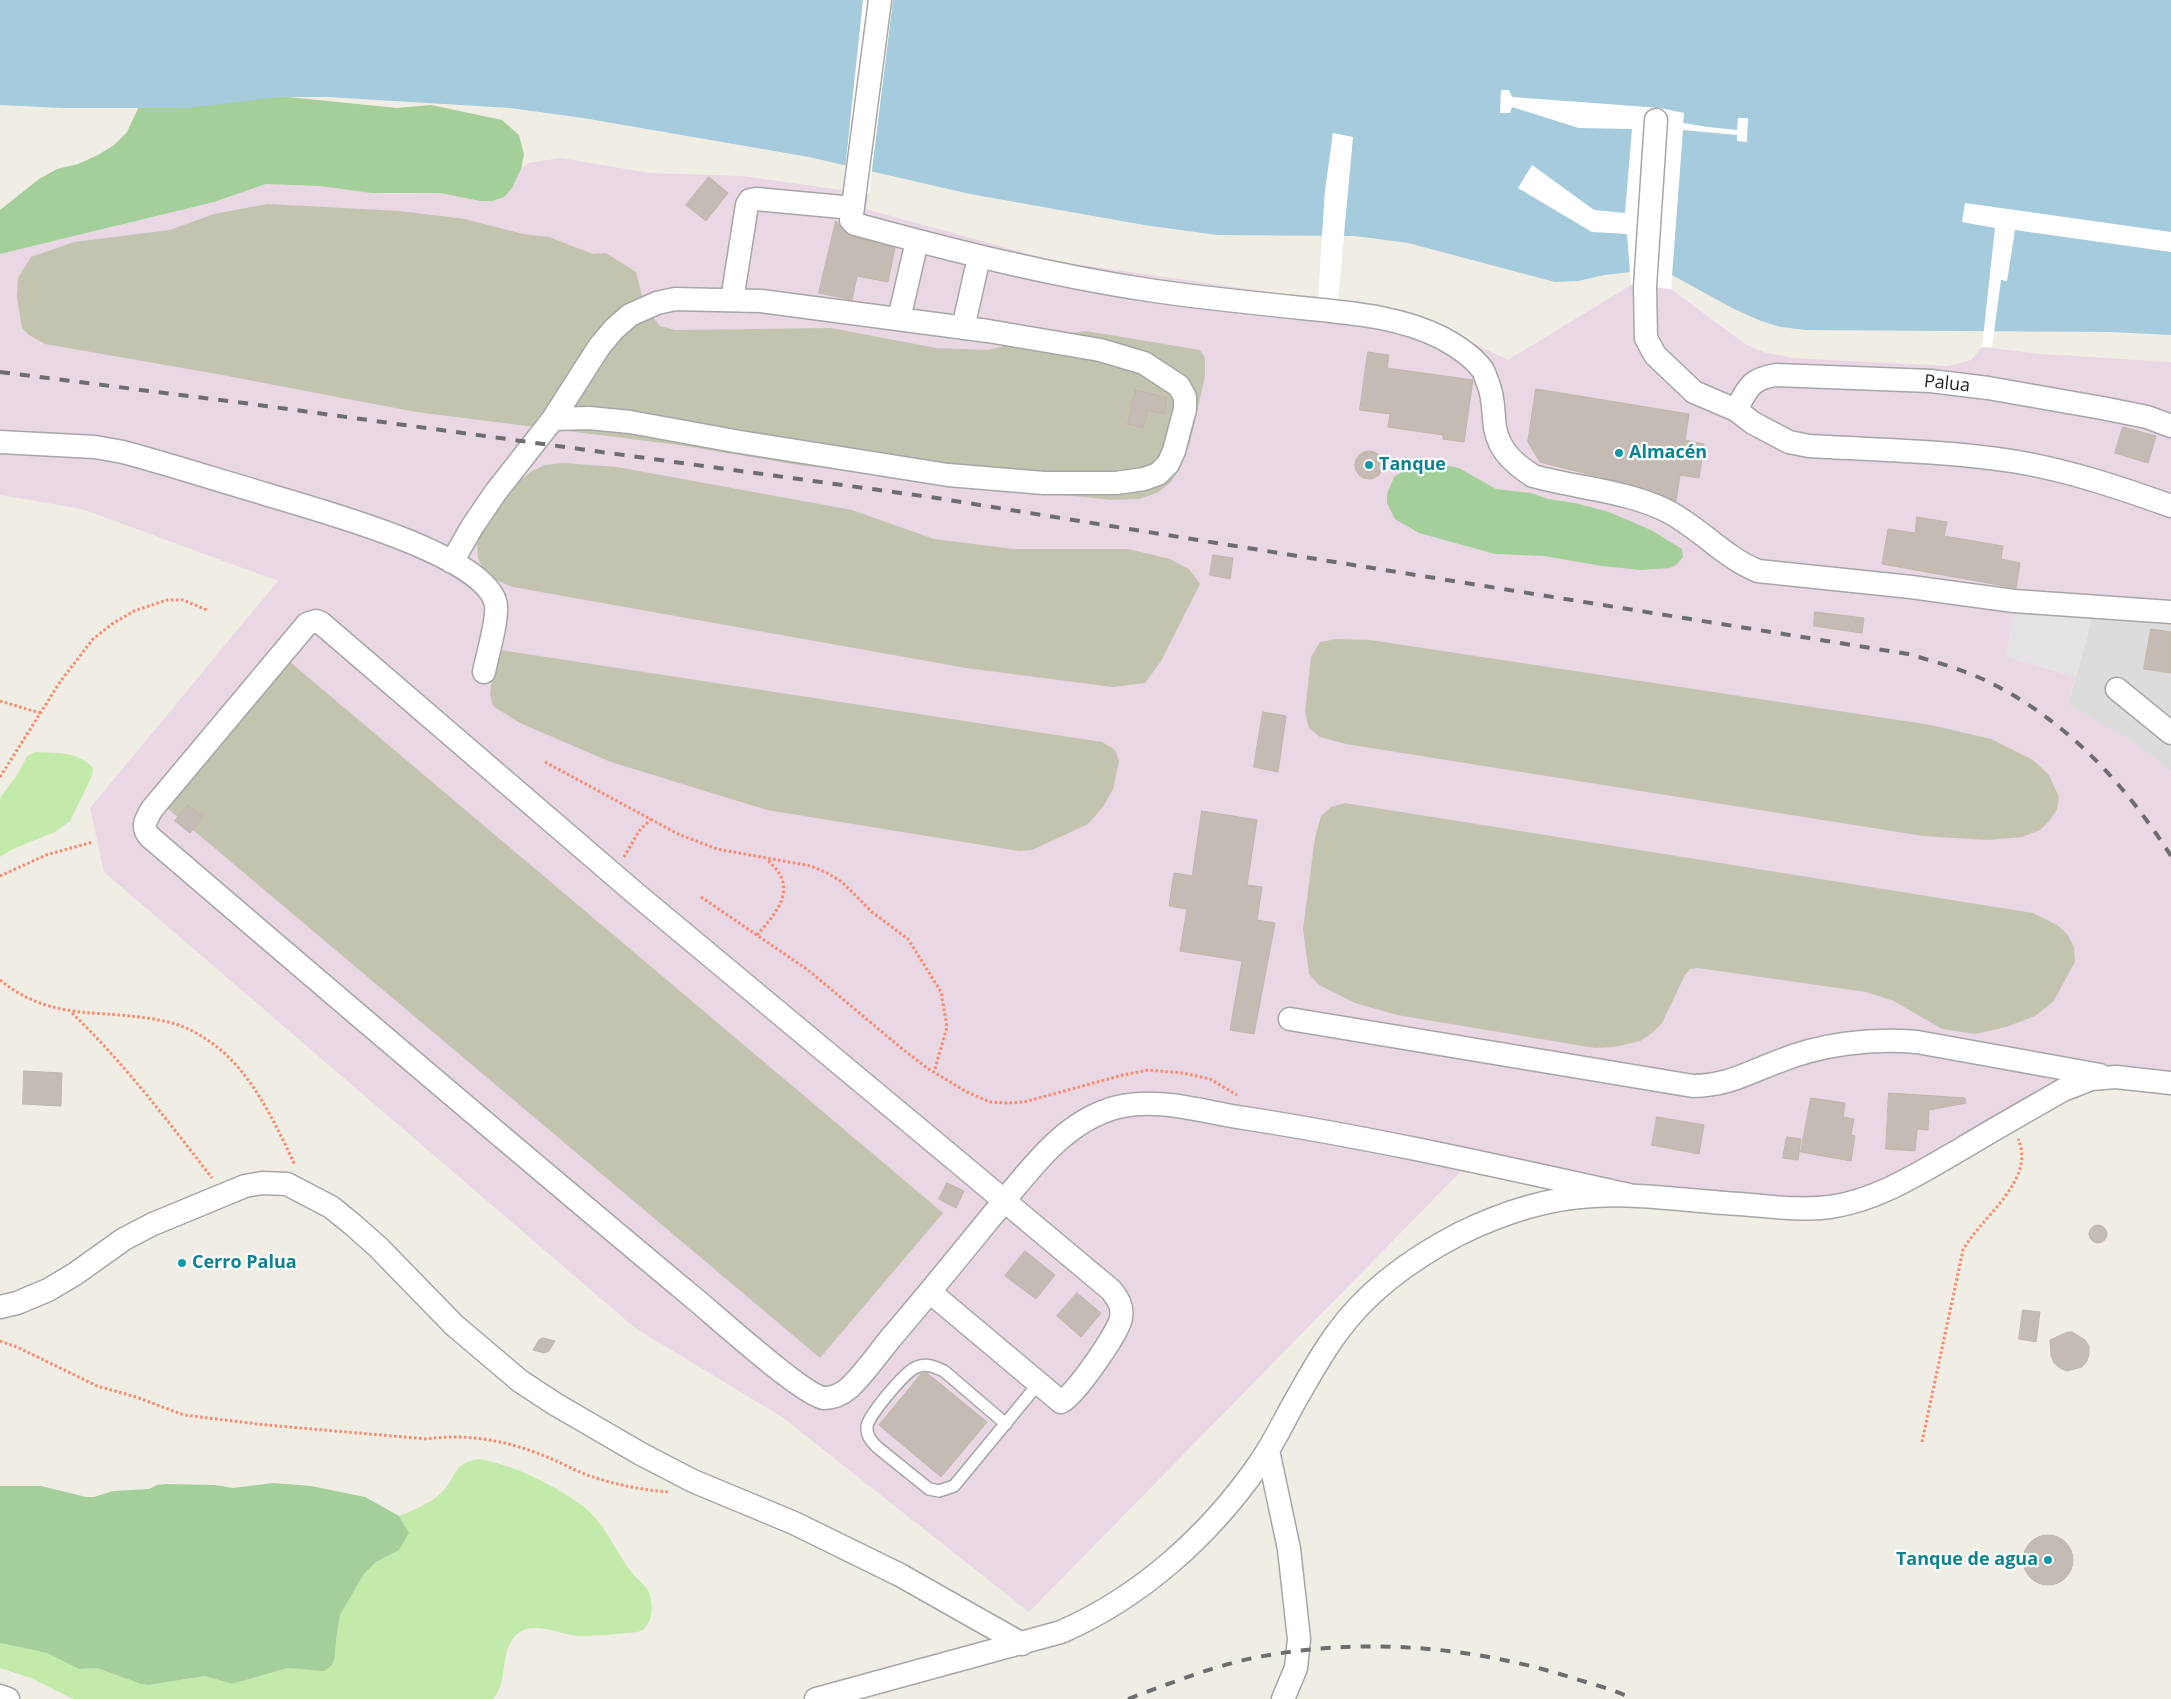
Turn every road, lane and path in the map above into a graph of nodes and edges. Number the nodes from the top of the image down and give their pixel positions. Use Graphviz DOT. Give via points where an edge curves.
graph roads {
  1 [pos="880,0"];
  2 [pos="1656,120"];
  3 [pos="853,208"];
  4 [pos="917,241"];
  5 [pos="979,257"];
  6 [pos="732,300"];
  7 [pos="899,319"];
  8 [pos="963,328"];
  9 [pos="1736,410"];
  10 [pos="553,419"];
  11 [pos="2171,426"];
  12 [pos="0,442"];
  13 [pos="2171,506"];
  14 [pos="452,562"];
  15 [pos="207,610"];
  16 [pos="2171,612"];
  17 [pos="484,672"];
  18 [pos="2117,688"];
  19 [pos="0,701"];
  20 [pos="40,713"];
  21 [pos="2171,733"];
  22 [pos="545,762"];
  23 [pos="0,777"];
  24 [pos="651,819"];
  25 [pos="93,842"];
  26 [pos="765,858"];
  27 [pos="614,875"];
  28 [pos="0,876"];
  29 [pos="701,897"];
  30 [pos="757,935"];
  31 [pos="0,980"];
  32 [pos="72,1012"];
  33 [pos="1290,1019"];
  34 [pos="934,1072"];
  35 [pos="2116,1077"];
  36 [pos="2171,1083"];
  37 [pos="1255,1119"];
  38 [pos="2010,1120"];
  39 [pos="309,1194"];
  40 [pos="225,1195"];
  41 [pos="1629,1195"];
  42 [pos="1004,1201"];
  43 [pos="930,1292"];
  44 [pos="0,1307"];
  45 [pos="0,1341"];
  46 [pos="1038,1384"];
  47 [pos="1006,1424"];
  48 [pos="1922,1442"];
  49 [pos="1268,1450"];
  50 [pos="669,1492"];
  51 [pos="1022,1644"];
  52 [pos="0,1696"];
  53 [pos="8,1699"];
  54 [pos="816,1699"];
  55 [pos="1283,1699"];
  1 -- 3 [label="street"];
  2 -- 9 [label="street" via="1645,287 1646,338 1665,367 1694,392"];
  3 -- 4 [label="street" via="851,220 855,224"];
  3 -- 6 [label="street" via="750,200 746,205"];
  4 -- 5 [label="street"];
  4 -- 7 [label="street"];
  5 -- 8 [label="street"];
  5 -- 16 [label="street" via="1093,281 1345,313 1415,327 1443,339 1482,369 1492,393 1494,428 1499,443 1518,466 1533,476 1637,500 1668,512 1752,568 1784,575 1911,586 2014,601"];
  6 -- 7 [label="street"];
  6 -- 10 [label="street" via="675,299 630,315 599,347"];
  7 -- 8 [label="street"];
  8 -- 10 [label="street" via="1100,350 1144,363 1166,376 1179,386 1185,397 1185,409 1168,464 1158,474 1116,483 994,480 630,422"];
  9 -- 11 [label="street, Palua" via="1750,386 1760,378 1776,375 1931,381 1978,387 2147,417"];
  9 -- 13 [label="street" via="1789,442 1809,446 1947,453 2018,462 2079,475"];
  10 -- 14 [label="street" via="495,493"];
  12 -- 14 [label="street" via="95,446 140,457 367,526"];
  14 -- 17 [label="street" via="483,583 495,600 496,611"];
  15 -- 20 [label="path" via="183,600 167,600 134,611 112,624 93,639"];
  18 -- 21 [label="street"];
  19 -- 20 [label="path"];
  20 -- 23 [label="path"];
  22 -- 24 [label="path"];
  24 -- 26 [label="path" via="717,849"];
  24 -- 27 [label="path" via="639,831"];
  25 -- 28 [label="path" via="46,855"];
  26 -- 30 [label="path" via="778,870 784,895 772,918"];
  26 -- 34 [label="path" via="802,864 827,873 908,939 944,1000 947,1027"];
  27 -- 42 [label="street"];
  27 -- 43 [label="street" via="316,621 308,624 295,639 152,810 144,824 150,838 373,1029 809,1392 825,1398 849,1388"];
  29 -- 30 [label="path"];
  30 -- 34 [label="path" via="808,970"];
  31 -- 32 [label="path" via="40,1004"];
  32 -- 39 [label="path" via="150,1019 184,1027 210,1042 232,1060 250,1082 269,1112"];
  32 -- 40 [label="path" via="103,1042 145,1092"];
  33 -- 35 [label="street" via="1693,1086 1724,1083 1778,1061 1814,1051 1886,1040 1917,1042"];
  34 -- 37 [label="path" via="981,1098 1006,1104 1024,1102 1122,1074 1148,1070 1183,1073 1210,1079 1233,1092"];
  35 -- 36 [label="street"];
  35 -- 38 [label="street" via="2091,1079 2063,1090"];
  37 -- 41 [label="street" via="1362,1138"];
  37 -- 42 [label="street" via="1154,1104 1107,1110 1076,1127 1047,1152"];
  38 -- 41 [label="street" via="1893,1187 1848,1204 1793,1208"];
  38 -- 48 [label="path" via="2021,1145 2019,1172 2008,1194 1979,1225 1964,1250"];
  39 -- 40 [label="street" via="287,1184 262,1183"];
  39 -- 51 [label="street" via="331,1207 378,1247 454,1325 520,1381 555,1404 641,1454 891,1571"];
  40 -- 44 [label="street" via="124,1239 48,1290"];
  41 -- 49 [label="street" via="1557,1200 1496,1218 1459,1234 1402,1270 1382,1285 1338,1332"];
  42 -- 43 [label="street"];
  42 -- 46 [label="street" via="1111,1290 1122,1309 1120,1325 1110,1342 1064,1401 1057,1400"];
  43 -- 46 [label="street"];
  45 -- 50 [label="path" via="97,1386 184,1415 427,1439 446,1436 478,1438 522,1447 592,1477"];
  46 -- 47 [label="lane"];
  47 -- 47 [label="lane" via="944,1371 923,1366 904,1376 869,1419 867,1432 877,1447 929,1489 939,1491 954,1486"];
  49 -- 51 [label="street" via="1217,1516 1164,1569 1086,1621"];
  49 -- 55 [label="street" via="1289,1549 1299,1639 1296,1668"];
  51 -- 54 [label="street"];
  52 -- 53 [label="street"];
}
